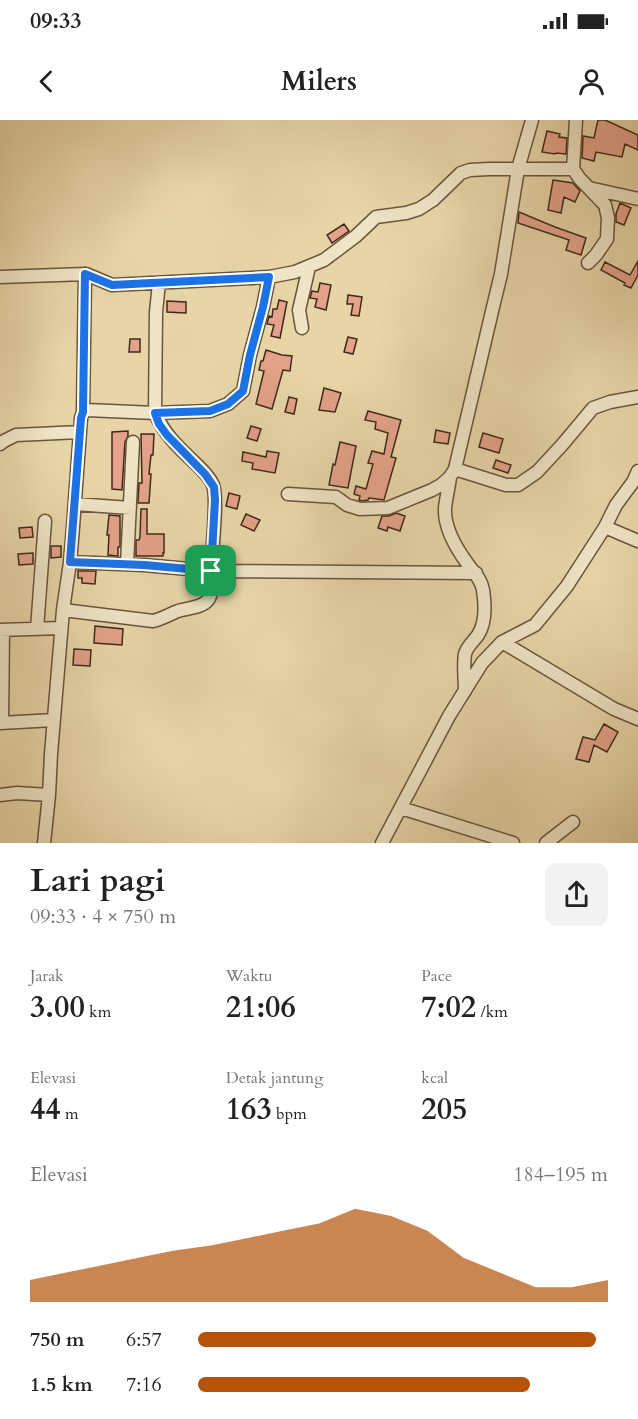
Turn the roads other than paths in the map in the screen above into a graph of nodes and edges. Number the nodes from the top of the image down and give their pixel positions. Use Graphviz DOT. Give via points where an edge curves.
graph roads {
  1 [pos="532,120"];
  2 [pos="576,120"];
  3 [pos="518,169"];
  4 [pos="573,169"];
  5 [pos="589,188"];
  6 [pos="638,199"];
  7 [pos="588,263"];
  8 [pos="309,267"];
  9 [pos="85,274"];
  10 [pos="0,277"];
  11 [pos="269,277"];
  12 [pos="159,283"];
  13 [pos="302,328"];
  14 [pos="638,397"];
  15 [pos="83,412"];
  16 [pos="155,413"];
  17 [pos="80,432"];
  18 [pos="133,442"];
  19 [pos="0,444"];
  20 [pos="638,471"];
  21 [pos="452,473"];
  22 [pos="288,494"];
  23 [pos="75,504"];
  24 [pos="130,508"];
  25 [pos="45,521"];
  26 [pos="605,527"];
  27 [pos="638,541"];
  28 [pos="70,562"];
  29 [pos="128,564"];
  30 [pos="211,571"];
  31 [pos="476,573"];
  32 [pos="63,610"];
  33 [pos="61,628"];
  34 [pos="38,629"];
  35 [pos="2,630"];
  36 [pos="502,642"];
  37 [pos="465,691"];
  38 [pos="638,719"];
  39 [pos="54,720"];
  40 [pos="1,723"];
  41 [pos="0,795"];
  42 [pos="49,795"];
  43 [pos="401,808"];
  44 [pos="573,822"];
  45 [pos="44,843"];
  46 [pos="382,843"];
  47 [pos="513,843"];
  48 [pos="546,843"];
  1 -- 3 [label="street"];
  2 -- 4 [label="street"];
  3 -- 4 [label="street"];
  3 -- 8 [label="street" via="461,172 419,209 376,217 349,242"];
  3 -- 21 [label="street" via="501,274"];
  4 -- 5 [label="street"];
  5 -- 6 [label="street"];
  5 -- 7 [label="street" via="605,206 608,231 607,239"];
  8 -- 11 [label="street"];
  8 -- 13 [label="street" via="299,310"];
  9 -- 10 [label="street"];
  9 -- 12 [label="street" via="112,285"];
  9 -- 15 [label="street"];
  11 -- 12 [label="street"];
  11 -- 16 [label="street" via="243,391 228,404 210,411"];
  12 -- 16 [label="street"];
  14 -- 21 [label="street" via="593,408 537,472 518,485"];
  15 -- 16 [label="street"];
  15 -- 17 [label="street"];
  16 -- 30 [label="street" via="167,435 214,487"];
  17 -- 19 [label="street" via="16,435"];
  17 -- 23 [label="street"];
  18 -- 24 [label="street"];
  20 -- 26 [label="street"];
  21 -- 22 [label="street" via="432,490 388,508 360,509 336,497"];
  21 -- 31 [label="street" via="446,525"];
  23 -- 24 [label="street"];
  23 -- 28 [label="street"];
  24 -- 29 [label="street"];
  25 -- 34 [label="street"];
  26 -- 27 [label="street"];
  26 -- 36 [label="street" via="567,586 535,625"];
  28 -- 29 [label="street"];
  28 -- 32 [label="street"];
  29 -- 30 [label="street"];
  30 -- 31 [label="street"];
  30 -- 32 [label="street" via="212,594 206,603 153,621"];
  31 -- 37 [label="street" via="483,588 484,615 480,633 465,652"];
  32 -- 33 [label="street"];
  33 -- 34 [label="street"];
  33 -- 39 [label="street"];
  34 -- 35 [label="street"];
  35 -- 40 [label="street"];
  36 -- 37 [label="street" via="482,663"];
  36 -- 38 [label="street"];
  37 -- 43 [label="street"];
  39 -- 40 [label="street"];
  39 -- 42 [label="street"];
  41 -- 42 [label="street"];
  42 -- 45 [label="street"];
  43 -- 46 [label="street"];
  43 -- 47 [label="street"];
  44 -- 48 [label="street"];
}
